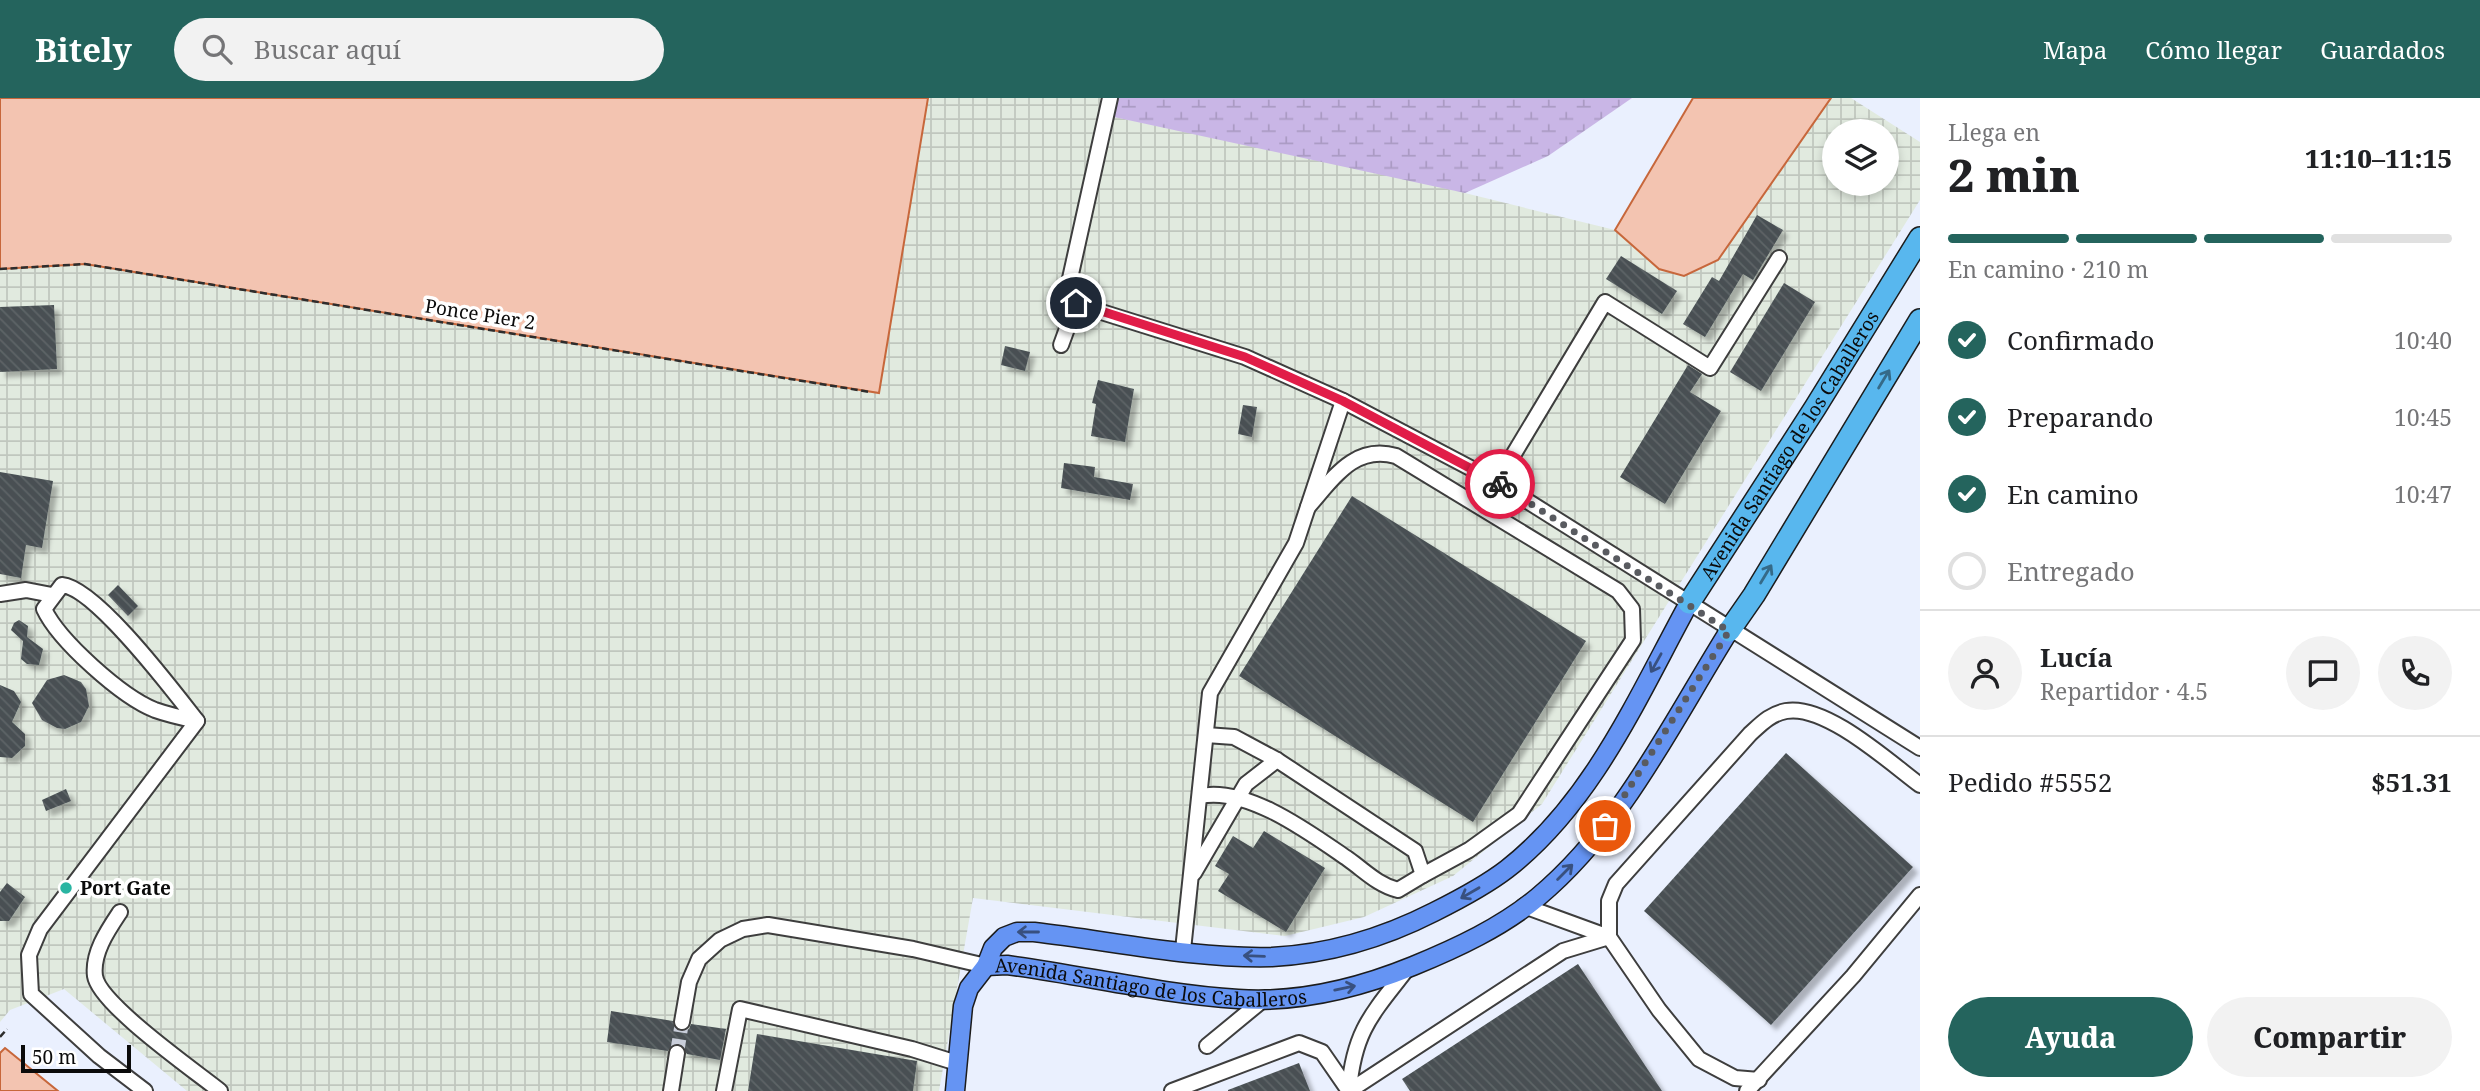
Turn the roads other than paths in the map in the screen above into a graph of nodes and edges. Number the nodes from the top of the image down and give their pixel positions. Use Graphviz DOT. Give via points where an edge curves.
graph roads {
  1 [pos="1110,98"];
  2 [pos="1920,238"];
  3 [pos="1779,258"];
  4 [pos="1076,303"];
  5 [pos="1920,320"];
  6 [pos="1061,345"];
  7 [pos="1343,401"];
  8 [pos="1497,482"];
  9 [pos="1308,508"];
  10 [pos="0,594"];
  11 [pos="52,595"];
  12 [pos="1689,603"];
  13 [pos="1729,631"];
  14 [pos="197,721"];
  15 [pos="1206,735"];
  16 [pos="1920,748"];
  17 [pos="1278,760"];
  18 [pos="1920,785"];
  19 [pos="1200,796"];
  20 [pos="1237,800"];
  21 [pos="1423,875"];
  22 [pos="1191,877"];
  23 [pos="1920,895"];
  24 [pos="1524,906"];
  25 [pos="120,912"];
  26 [pos="1608,937"];
  27 [pos="1183,950"];
  28 [pos="986,966"];
  29 [pos="1407,969"];
  30 [pos="1264,999"];
  31 [pos="682,1022"];
  32 [pos="1206,1046"];
  33 [pos="677,1053"];
  34 [pos="957,1063"];
  35 [pos="1759,1080"];
  36 [pos="145,1091"];
  37 [pos="220,1091"];
  38 [pos="671,1091"];
  39 [pos="724,1091"];
  40 [pos="955,1091"];
  41 [pos="1172,1091"];
  42 [pos="1349,1091"];
  43 [pos="1746,1091"];
  1 -- 4 [label="street" via="1069,283 1070,298"];
  2 -- 12 [label="highway, Avenida Santiago de los Caballeros"];
  3 -- 8 [label="street" via="1710,368 1605,302"];
  4 -- 6 [label="street"];
  4 -- 7 [label="street" via="1245,357"];
  13 -- 5 [label="highway, Avenida Santiago de los Caballeros, one-way"];
  7 -- 8 [label="street"];
  7 -- 9 [label="street"];
  8 -- 12 [label="street"];
  9 -- 15 [label="street" via="1296,543 1210,693"];
  9 -- 21 [label="street" via="1356,457 1396,456 1618,591 1632,609 1635,629 1628,650 1519,814 1469,850"];
  10 -- 11 [label="street" via="26,590"];
  11 -- 14 [label="street" via="69,586 90,599"];
  11 -- 14 [label="street" via="44,609 50,622 104,674 133,699"];
  12 -- 13 [label="street"];
  12 -- 27 [label="main road, Avenida Santiago de los Caballeros, one-way" via="1582,789 1529,850 1487,883 1391,933 1334,949 1272,957"];
  13 -- 16 [label="street"];
  24 -- 13 [label="main road, Avenida Santiago de los Caballeros, one-way" via="1561,876 1605,826"];
  14 -- 36 [label="street" via="40,929 29,955 31,994"];
  15 -- 17 [label="street" via="1234,737"];
  15 -- 19 [label="street"];
  17 -- 20 [label="street" via="1246,784"];
  17 -- 21 [label="street" via="1415,851"];
  18 -- 26 [label="street" via="1817,715 1802,710 1777,713 1750,734 1616,884 1609,901"];
  19 -- 20 [label="street" via="1218,792"];
  19 -- 22 [label="street"];
  20 -- 21 [label="street" via="1272,811 1384,887 1398,890"];
  20 -- 22 [label="street"];
  22 -- 27 [label="street"];
  23 -- 35 [label="street"];
  24 -- 26 [label="street"];
  24 -- 29 [label="main road, Avenida Santiago de los Caballeros" via="1478,936"];
  25 -- 37 [label="street" via="100,947 95,968 99,987 119,1010"];
  26 -- 35 [label="street" via="1699,1059 1735,1078"];
  26 -- 42 [label="street" via="1563,951"];
  27 -- 28 [label="main road, Avenida Santiago de los Caballeros, one-way" via="1017,932 997,944"];
  28 -- 30 [label="main road, Avenida Santiago de los Caballeros"];
  28 -- 31 [label="street" via="768,925 743,929 720,940 699,959 689,982"];
  28 -- 34 [label="main road, Avenida Santiago de los Caballeros" via="965,999"];
  30 -- 29 [label="main road, Avenida Santiago de los Caballeros, one-way" via="1342,989"];
  29 -- 42 [label="street" via="1363,1026 1354,1050"];
  30 -- 32 [label="street"];
  33 -- 38 [label="street"];
  34 -- 39 [label="street" via="740,1009"];
  34 -- 40 [label="main road, Avenida Santiago de los Caballeros"];
  35 -- 43 [label="street"];
  41 -- 42 [label="street" via="1299,1044 1322,1052"];
}
